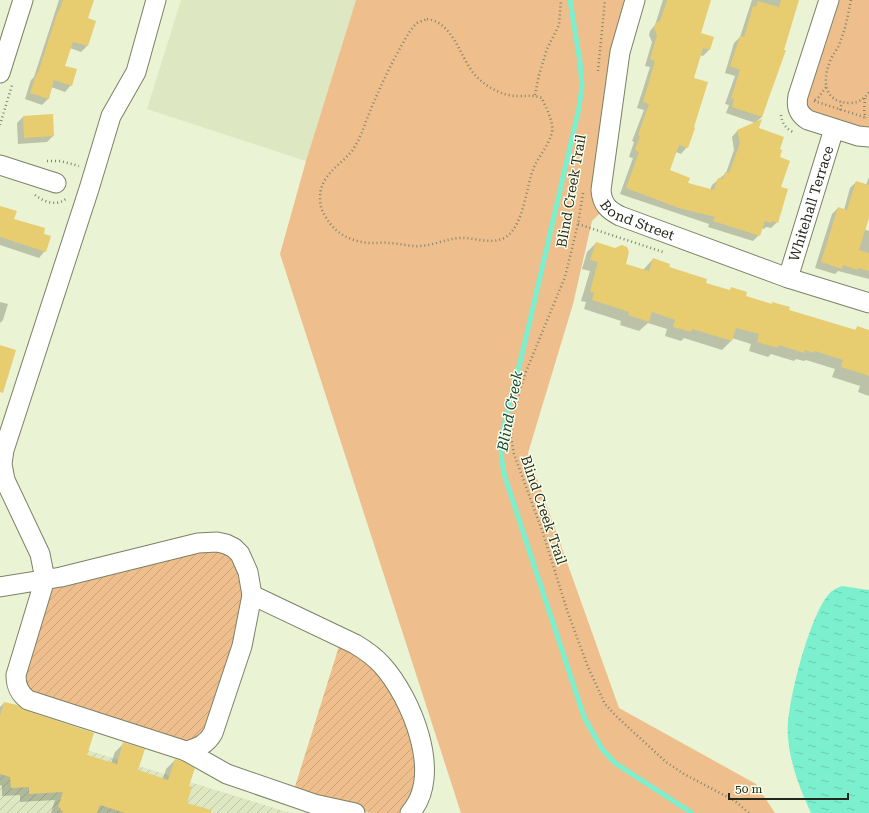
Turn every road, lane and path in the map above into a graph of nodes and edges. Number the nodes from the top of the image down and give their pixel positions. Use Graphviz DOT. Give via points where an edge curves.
graph roads {
  1 [pos="23,0"];
  2 [pos="156,0"];
  3 [pos="561,0"];
  4 [pos="605,0"];
  5 [pos="635,0"];
  6 [pos="828,0"];
  7 [pos="851,0"];
  8 [pos="0,73"];
  9 [pos="598,74"];
  10 [pos="826,87"];
  11 [pos="869,92"];
  12 [pos="535,95"];
  13 [pos="865,97"];
  14 [pos="842,102"];
  15 [pos="840,110"];
  16 [pos="867,118"];
  17 [pos="834,129"];
  18 [pos="869,137"];
  19 [pos="0,165"];
  20 [pos="56,183"];
  21 [pos="584,186"];
  22 [pos="788,278"];
  23 [pos="869,303"];
  24 [pos="45,579"];
  25 [pos="0,587"];
  26 [pos="252,595"];
  27 [pos="186,750"];
  28 [pos="355,813"];
  29 [pos="410,813"];
  30 [pos="749,813"];
  1 -- 8 [label="street"];
  2 -- 24 [label="street" via="136,72 111,116 3,457 5,480 40,554"];
  3 -- 12 [label="path" via="559,25 547,49"];
  4 -- 9 [label="path"];
  5 -- 22 [label="street, Bond Street" via="620,52 601,190 606,207 620,216"];
  6 -- 17 [label="street, Whitehall Terrace" via="797,106 808,120"];
  7 -- 10 [label="path" via="844,32 828,70"];
  10 -- 14 [label="path" via="830,95"];
  10 -- 15 [label="path" via="813,101"];
  11 -- 13 [label="path"];
  12 -- 12 [label="path" via="542,98 552,132 534,168 517,222 511,233 504,238 493,241 468,237 422,246 359,242 342,235 331,226 322,211 320,200 325,179 351,152 360,137 387,72 407,35 416,24 427,19 435,20 443,26 474,74 485,85 516,96"];
  13 -- 14 [label="path" via="861,101"];
  13 -- 16 [label="path" via="864,112"];
  14 -- 15 [label="path"];
  15 -- 16 [label="path"];
  17 -- 18 [label="street, Whitehall Terrace"];
  17 -- 22 [label="street, Whitehall Terrace"];
  19 -- 20 [label="street"];
  21 -- 30 [label="path, Blind Creek Trail" via="565,277 525,374 516,404 511,428 514,454 588,667 608,708 666,762 734,801"];
  22 -- 23 [label="street, Bond Street"];
  24 -- 25 [label="street"];
  24 -- 26 [label="street" via="189,544 217,542 234,548 240,554 248,572"];
  24 -- 27 [label="street" via="16,675 17,686 22,696"];
  26 -- 27 [label="street" via="242,646 213,733 205,744"];
  26 -- 29 [label="street" via="356,644 382,665 396,684 411,713 424,753 424,786 418,802"];
  27 -- 28 [label="street" via="227,774 314,804"];
}
